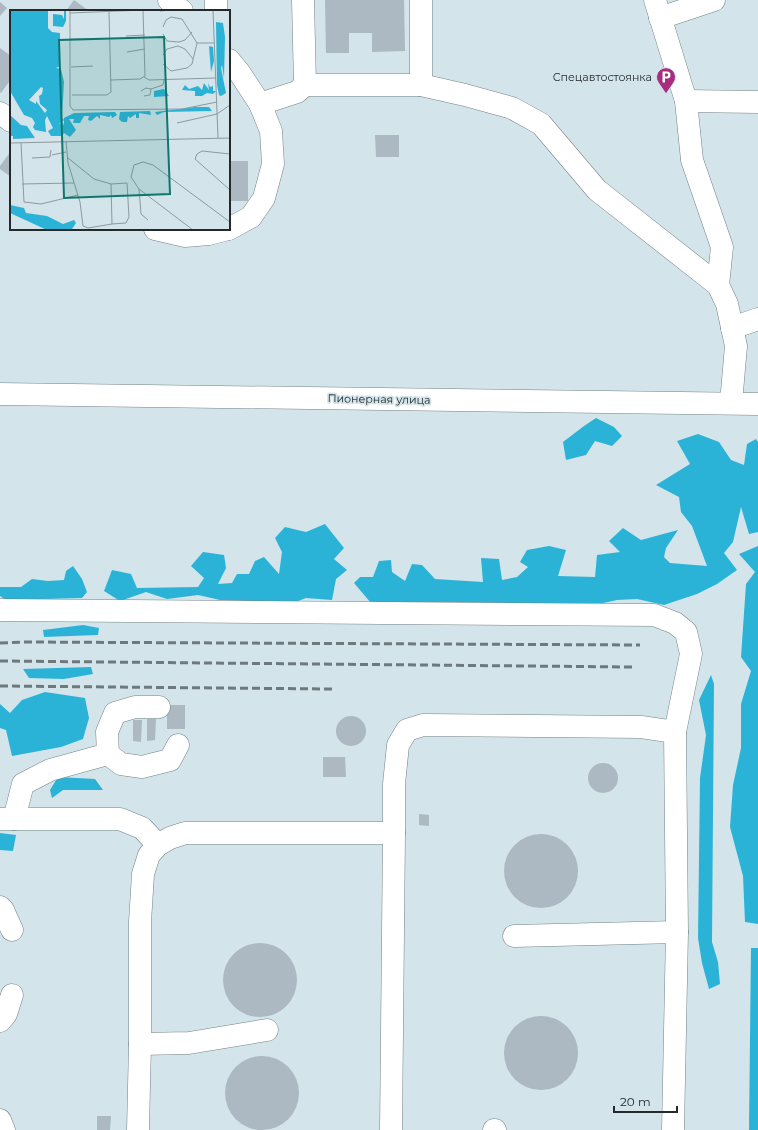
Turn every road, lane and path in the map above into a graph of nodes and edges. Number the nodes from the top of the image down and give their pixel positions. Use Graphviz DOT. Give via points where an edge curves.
graph roads {
  1 [pos="169,0"];
  2 [pos="303,0"];
  3 [pos="421,0"];
  4 [pos="714,0"];
  5 [pos="658,9"];
  6 [pos="181,10"];
  7 [pos="234,66"];
  8 [pos="304,85"];
  9 [pos="421,85"];
  10 [pos="686,101"];
  11 [pos="758,102"];
  12 [pos="260,104"];
  13 [pos="0,113"];
  14 [pos="10,120"];
  15 [pos="230,228"];
  16 [pos="159,230"];
  17 [pos="224,230"];
  18 [pos="718,285"];
  19 [pos="758,319"];
  20 [pos="732,328"];
  21 [pos="0,394"];
  22 [pos="732,403"];
  23 [pos="758,404"];
  24 [pos="0,610"];
  25 [pos="159,707"];
  26 [pos="675,732"];
  27 [pos="178,745"];
  28 [pos="108,754"];
  29 [pos="7,819"];
  30 [pos="394,833"];
  31 [pos="158,845"];
  32 [pos="0,907"];
  33 [pos="12,930"];
  34 [pos="677,932"];
  35 [pos="514,936"];
  36 [pos="12,995"];
  37 [pos="0,1021"];
  38 [pos="267,1030"];
  39 [pos="140,1044"];
  40 [pos="0,1120"];
  41 [pos="4,1130"];
  42 [pos="138,1130"];
  43 [pos="391,1130"];
  44 [pos="673,1130"];
  1 -- 6 [label="street"];
  2 -- 8 [label="street"];
  3 -- 9 [label="street"];
  4 -- 5 [label="street"];
  5 -- 10 [label="street"];
  7 -- 12 [label="street"];
  8 -- 9 [label="street"];
  8 -- 12 [label="street" via="297,92"];
  9 -- 18 [label="street" via="512,108 541,124 597,190"];
  10 -- 11 [label="street"];
  10 -- 18 [label="street" via="692,160 722,247"];
  12 -- 15 [label="street" via="271,131 274,164 264,198 251,217"];
  13 -- 14 [label="street"];
  16 -- 17 [label="street" via="186,236"];
  18 -- 20 [label="street" via="727,304"];
  19 -- 20 [label="street"];
  20 -- 22 [label="street" via="736,346"];
  21 -- 22 [label="street, Пионерная улица"];
  22 -- 23 [label="street, Пионерная улица"];
  24 -- 26 [label="street" via="654,615 675,623 686,632 691,654"];
  25 -- 28 [label="street" via="136,707 115,713 107,732"];
  26 -- 30 [label="street" via="641,727 423,725 407,730 398,745 394,784"];
  26 -- 34 [label="street"];
  27 -- 28 [label="street" via="170,760 142,767 121,764"];
  28 -- 29 [label="street" via="50,770 23,784"];
  29 -- 31 [label="street" via="120,819 142,828"];
  30 -- 31 [label="street" via="185,833"];
  30 -- 43 [label="street"];
  31 -- 39 [label="street" via="149,856 143,874 140,922"];
  32 -- 33 [label="street"];
  34 -- 35 [label="street"];
  34 -- 44 [label="street"];
  36 -- 37 [label="street" via="6,1014"];
  38 -- 39 [label="street" via="188,1043"];
  39 -- 42 [label="street"];
  40 -- 41 [label="street"];
}
